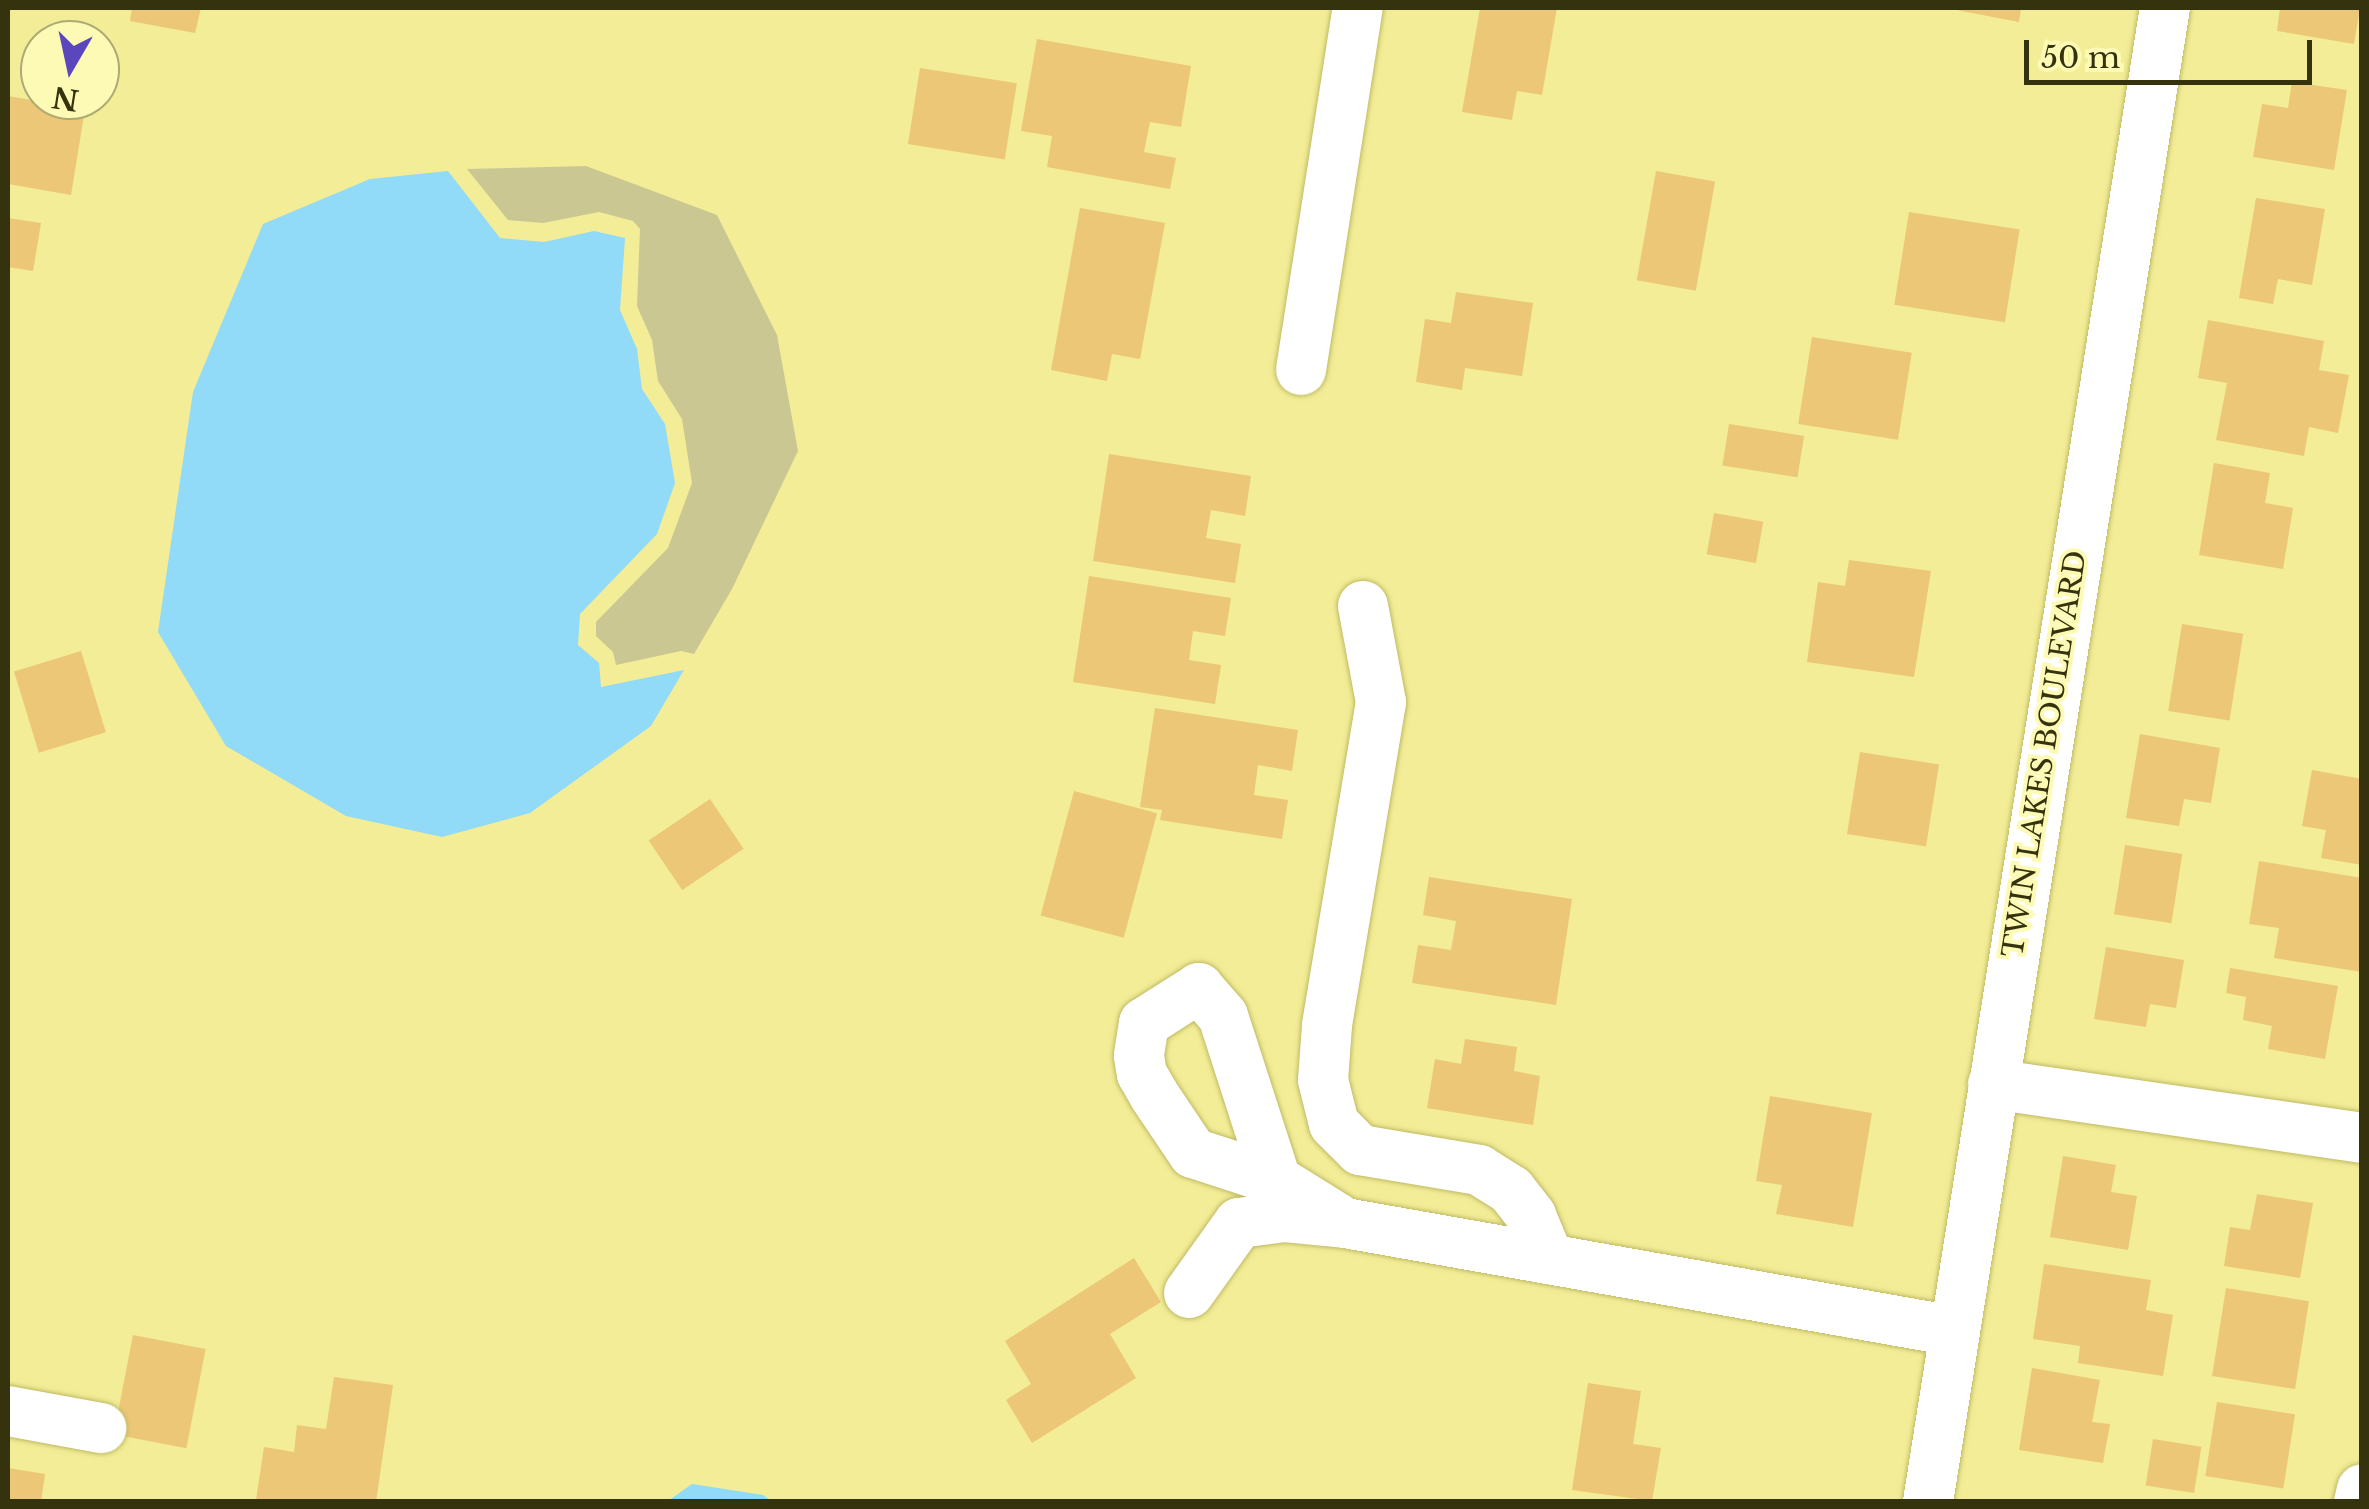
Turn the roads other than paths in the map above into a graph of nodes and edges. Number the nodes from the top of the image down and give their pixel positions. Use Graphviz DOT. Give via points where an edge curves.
graph roads {
  1 [pos="1358,8"];
  2 [pos="2164,8"];
  3 [pos="1301,370"];
  4 [pos="1362,606"];
  5 [pos="1993,1084"];
  6 [pos="2362,1138"];
  7 [pos="1446,1166"];
  8 [pos="1276,1180"];
  9 [pos="1345,1223"];
  10 [pos="1458,1242"];
  11 [pos="1549,1259"];
  12 [pos="1189,1293"];
  13 [pos="1954,1331"];
  14 [pos="8,1411"];
  15 [pos="101,1428"];
  16 [pos="2362,1489"];
  17 [pos="1928,1502"];
  18 [pos="2359,1502"];
  1 -- 3 [label="street"];
  2 -- 5 [label="street, TWIN LAKES BOULEVARD"];
  4 -- 7 [label="street" via="1381,702 1323,1080 1334,1124 1360,1150"];
  5 -- 6 [label="street"];
  5 -- 13 [label="street, TWIN LAKES BOULEVARD"];
  7 -- 10 [label="street"];
  7 -- 11 [label="street" via="1479,1170 1512,1190"];
  8 -- 9 [label="street"];
  9 -- 10 [label="street"];
  9 -- 12 [label="street" via="1285,1216 1239,1223"];
  10 -- 11 [label="street"];
  11 -- 13 [label="street"];
  13 -- 17 [label="street, TWIN LAKES BOULEVARD"];
  14 -- 15 [label="street"];
  16 -- 18 [label="street"];
}
